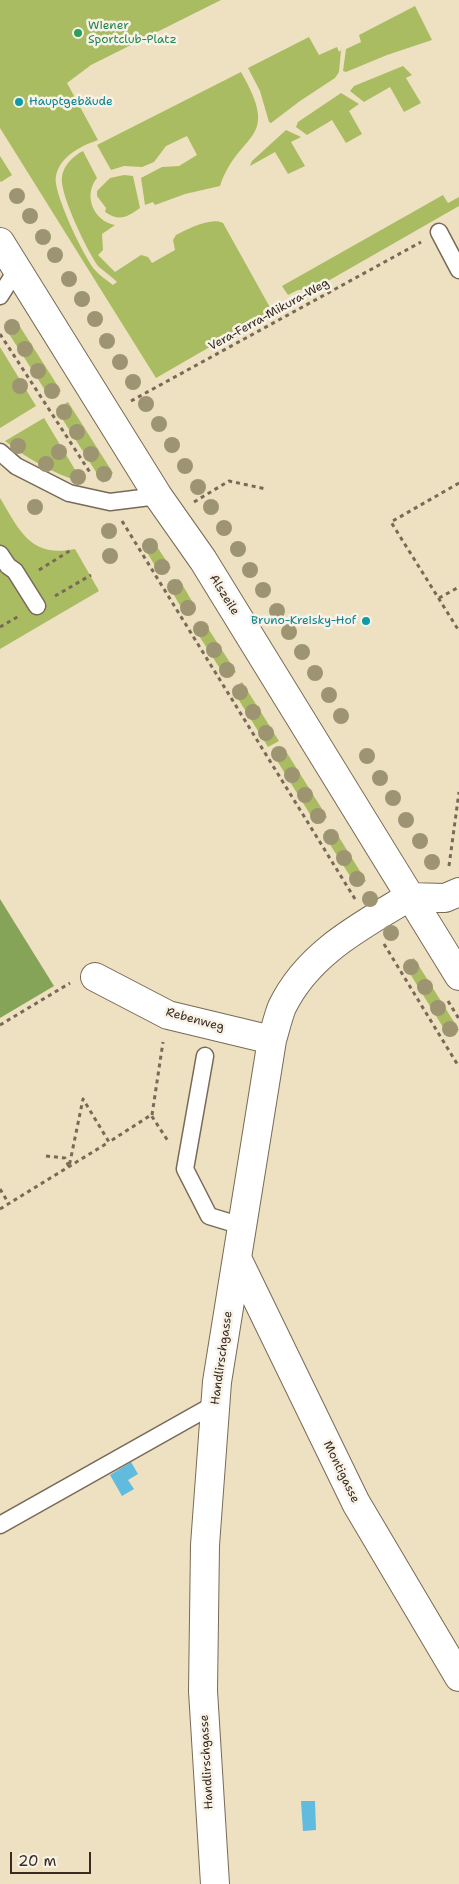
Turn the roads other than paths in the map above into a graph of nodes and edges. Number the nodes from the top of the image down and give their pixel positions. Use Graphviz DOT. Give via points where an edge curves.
graph roads {
  1 [pos="439,232"];
  2 [pos="0,242"];
  3 [pos="17,269"];
  4 [pos="459,270"];
  5 [pos="0,296"];
  6 [pos="0,452"];
  7 [pos="165,505"];
  8 [pos="0,554"];
  9 [pos="37,606"];
  10 [pos="452,895"];
  11 [pos="409,897"];
  12 [pos="459,976"];
  13 [pos="94,977"];
  14 [pos="272,1040"];
  15 [pos="205,1056"];
  16 [pos="242,1226"];
  17 [pos="237,1258"];
  18 [pos="216,1404"];
  19 [pos="0,1525"];
  20 [pos="459,1677"];
  21 [pos="215,1884"];
  1 -- 4 [label="lane"];
  2 -- 3 [label="street, Alszeile"];
  3 -- 5 [label="lane"];
  3 -- 7 [label="street, Alszeile"];
  6 -- 7 [label="lane" via="41,481 69,493 110,502"];
  7 -- 11 [label="street, Alszeile" via="208,568"];
  8 -- 9 [label="lane"];
  10 -- 11 [label="street"];
  11 -- 12 [label="street, Alszeile"];
  11 -- 14 [label="street, Handlirschgasse" via="332,946 308,969 282,1008"];
  13 -- 14 [label="street, Rebenweg" via="168,1015"];
  14 -- 16 [label="street, Handlirschgasse"];
  15 -- 16 [label="lane" via="185,1169 209,1216"];
  16 -- 17 [label="street, Handlirschgasse"];
  17 -- 18 [label="street, Handlirschgasse"];
  17 -- 20 [label="street, Montigasse" via="356,1503"];
  18 -- 19 [label="lane"];
  18 -- 21 [label="street, Handlirschgasse" via="205,1545 203,1691"];
}
